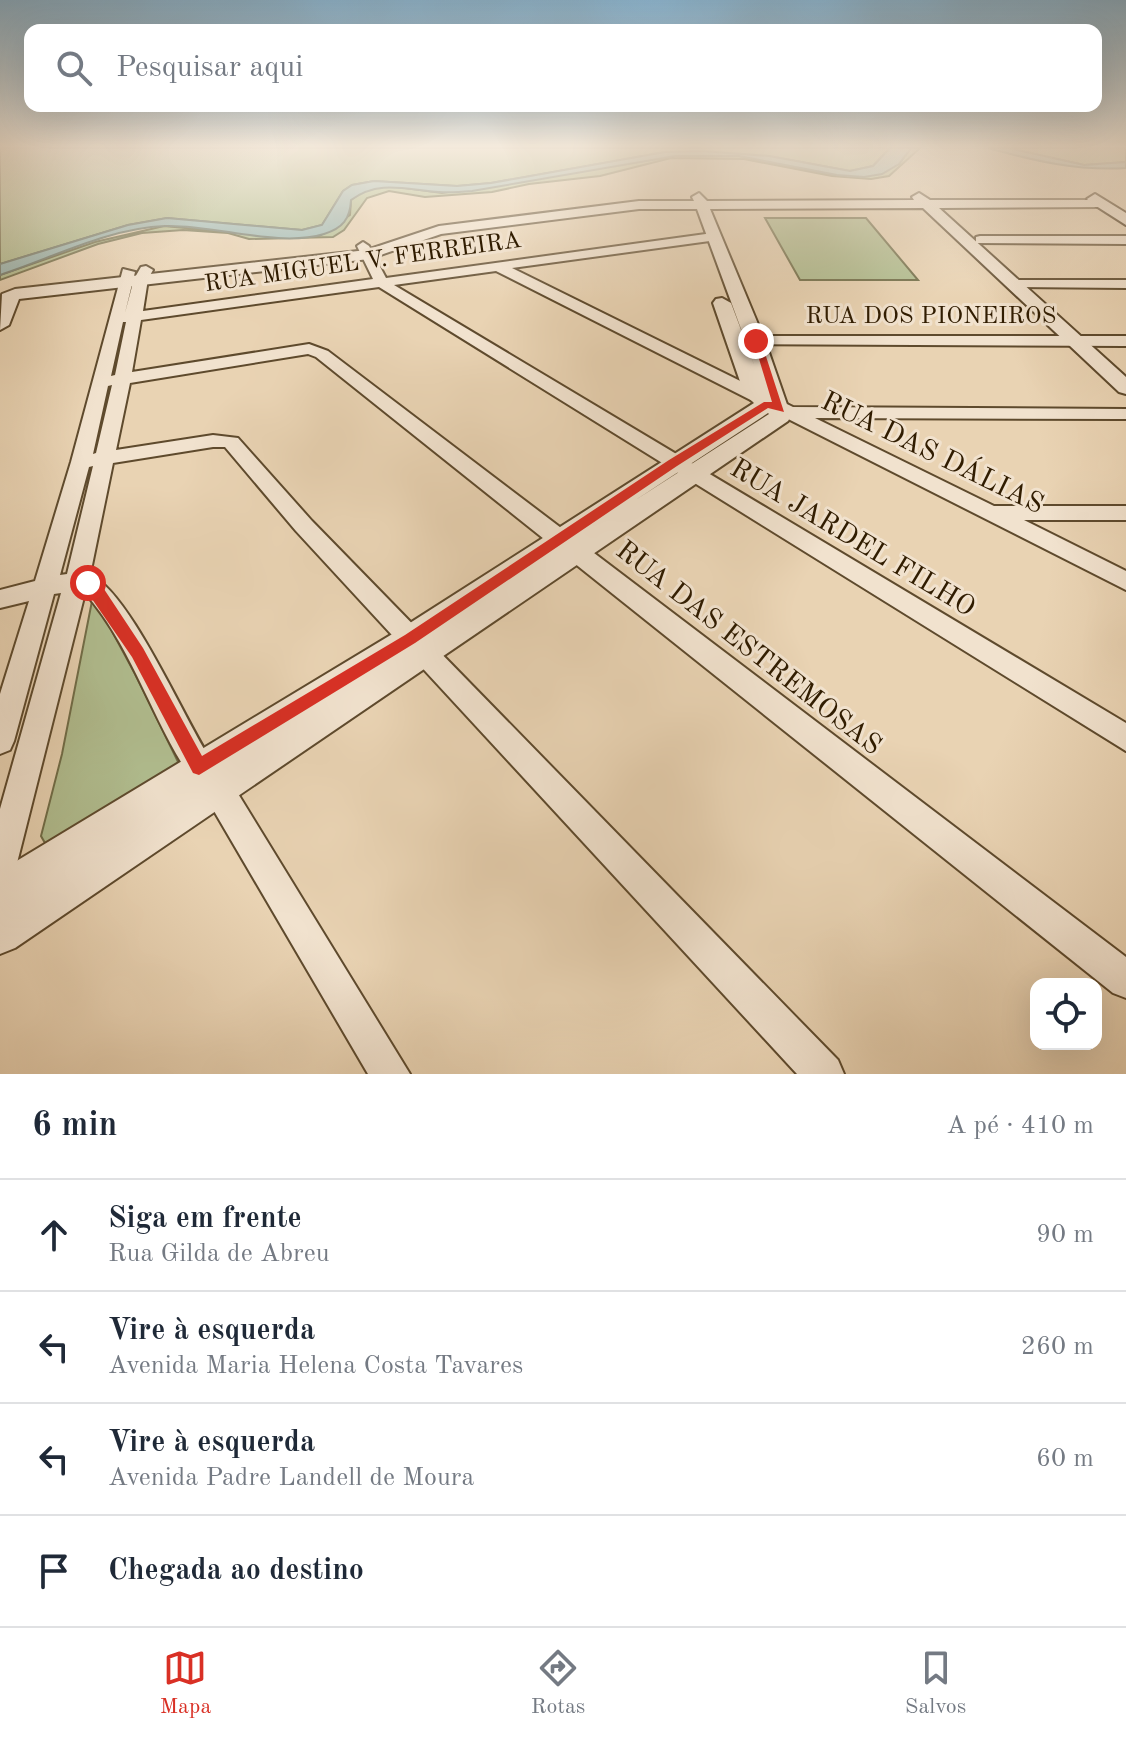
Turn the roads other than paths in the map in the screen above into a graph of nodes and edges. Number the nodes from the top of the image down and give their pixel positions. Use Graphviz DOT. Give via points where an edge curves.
graph roads {
  1 [pos="692,200"];
  2 [pos="929,200"];
  3 [pos="1115,202"];
  4 [pos="1126,220"];
  5 [pos="705,238"];
  6 [pos="980,240"];
  7 [pos="1126,240"];
  8 [pos="366,250"];
  9 [pos="499,267"];
  10 [pos="135,276"];
  11 [pos="382,283"];
  12 [pos="1021,284"];
  13 [pos="1126,284"];
  14 [pos="7,294"];
  15 [pos="126,317"];
  16 [pos="0,325"];
  17 [pos="736,341"];
  18 [pos="756,341"];
  19 [pos="1084,341"];
  20 [pos="1126,341"];
  21 [pos="1126,370"];
  22 [pos="112,380"];
  23 [pos="1126,388"];
  24 [pos="774,407"];
  25 [pos="1126,414"];
  26 [pos="93,461"];
  27 [pos="682,469"];
  28 [pos="986,513"];
  29 [pos="1126,513"];
  30 [pos="566,545"];
  31 [pos="77,580"];
  32 [pos="1126,581"];
  33 [pos="46,588"];
  34 [pos="0,599"];
  35 [pos="417,646"];
  36 [pos="1126,738"];
  37 [pos="0,741"];
  38 [pos="208,778"];
  39 [pos="0,867"];
  40 [pos="0,893"];
  41 [pos="0,933"];
  42 [pos="1126,980"];
  43 [pos="390,1074"];
  44 [pos="824,1074"];
  1 -- 2 [label="street"];
  1 -- 5 [label="street"];
  1 -- 8 [label="street" via="439,230"];
  2 -- 3 [label="street"];
  2 -- 6 [label="street"];
  2 -- 12 [label="street"];
  3 -- 4 [label="main road"];
  5 -- 9 [label="street, RUA MIGUEL V. FERREIRA"];
  5 -- 17 [label="street"];
  5 -- 18 [label="street"];
  6 -- 7 [label="street"];
  6 -- 12 [label="street"];
  8 -- 10 [label="street"];
  8 -- 11 [label="street"];
  9 -- 11 [label="street, RUA MIGUEL V. FERREIRA"];
  9 -- 24 [label="street, RUA DAS DÁLIAS"];
  10 -- 14 [label="street"];
  10 -- 15 [label="street"];
  11 -- 15 [label="street, RUA MIGUEL V. FERREIRA"];
  11 -- 27 [label="street, RUA JARDEL FILHO"];
  12 -- 13 [label="street"];
  12 -- 19 [label="street"];
  14 -- 16 [label="street" via="12,300"];
  15 -- 22 [label="street"];
  17 -- 18 [label="street, RUA DOS PIONEIROS"];
  17 -- 24 [label="street" via="754,393"];
  18 -- 19 [label="street, RUA DOS PIONEIROS"];
  18 -- 24 [label="street"];
  19 -- 20 [label="street, RUA DOS PIONEIROS"];
  19 -- 21 [label="street"];
  19 -- 23 [label="street"];
  22 -- 26 [label="street"];
  22 -- 30 [label="street, RUA DAS ESTREMOSAS" via="309,349"];
  24 -- 25 [label="street" via="803,413"];
  24 -- 27 [label="street" via="780,416"];
  24 -- 28 [label="street, RUA DAS DÁLIAS"];
  26 -- 31 [label="street"];
  26 -- 33 [label="street"];
  26 -- 35 [label="street" via="231,442"];
  27 -- 30 [label="street"];
  27 -- 36 [label="street, RUA JARDEL FILHO"];
  28 -- 29 [label="street"];
  28 -- 32 [label="street, RUA DAS DÁLIAS"];
  30 -- 35 [label="street"];
  30 -- 42 [label="street, RUA DAS ESTREMOSAS"];
  31 -- 33 [label="street"];
  31 -- 38 [label="street" via="95,587"];
  31 -- 39 [label="street"];
  33 -- 34 [label="street"];
  33 -- 37 [label="street"];
  35 -- 38 [label="street"];
  35 -- 44 [label="street"];
  38 -- 40 [label="street"];
  38 -- 41 [label="street"];
  38 -- 43 [label="street"];
}
